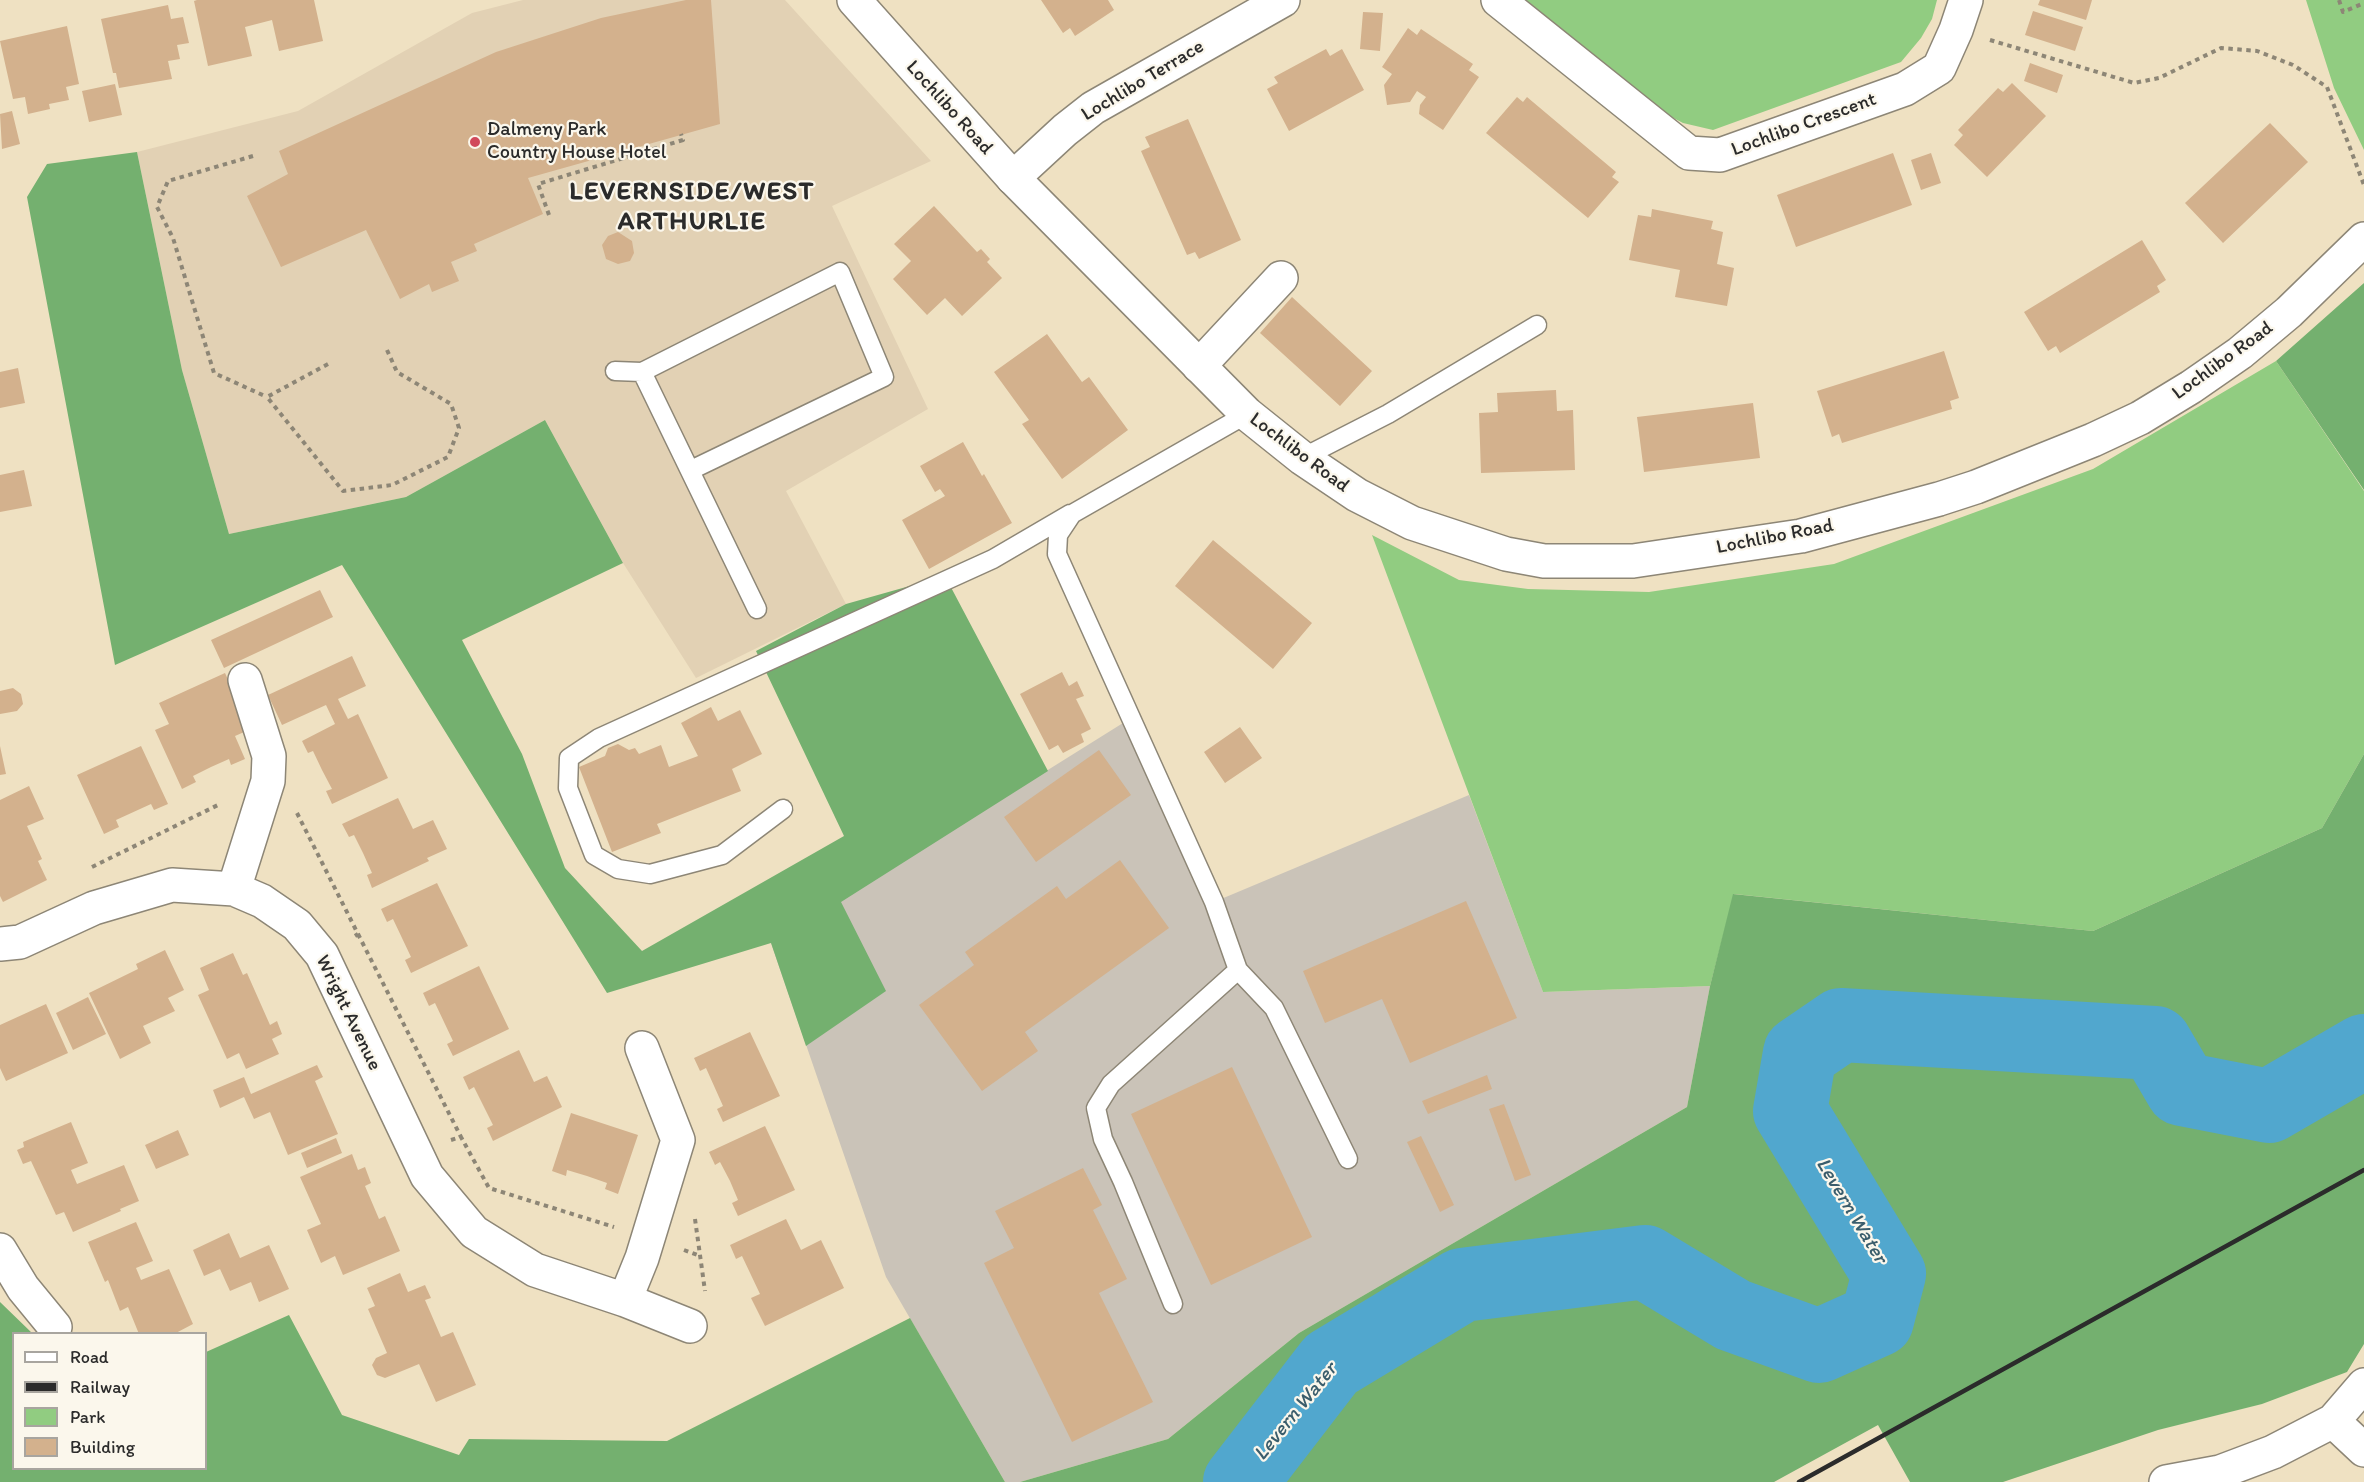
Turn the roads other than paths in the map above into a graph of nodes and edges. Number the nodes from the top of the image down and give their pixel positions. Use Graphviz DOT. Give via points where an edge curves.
graph roads {
  1 [pos="854,0"];
  2 [pos="1283,0"];
  3 [pos="1498,0"];
  4 [pos="1961,15"];
  5 [pos="1013,178"];
  6 [pos="2364,239"];
  7 [pos="1281,278"];
  8 [pos="1537,325"];
  9 [pos="1199,366"];
  10 [pos="615,370"];
  11 [pos="642,372"];
  12 [pos="1246,414"];
  13 [pos="1302,458"];
  14 [pos="691,470"];
  15 [pos="1072,513"];
  16 [pos="757,609"];
  17 [pos="245,680"];
  18 [pos="783,809"];
  19 [pos="234,889"];
  20 [pos="0,944"];
  21 [pos="1238,970"];
  22 [pos="642,1047"];
  23 [pos="1348,1159"];
  24 [pos="0,1250"];
  25 [pos="625,1300"];
  26 [pos="1173,1304"];
  27 [pos="690,1326"];
  28 [pos="55,1327"];
  29 [pos="2364,1385"];
  30 [pos="2333,1421"];
  31 [pos="2364,1450"];
  32 [pos="2166,1482"];
  1 -- 5 [label="street, Lochlibo Road"];
  2 -- 5 [label="street, Lochlibo Terrace" via="1093,108"];
  3 -- 4 [label="street, Lochlibo Crescent" via="1689,153 1720,155 1905,89 1939,68"];
  5 -- 9 [label="street, Lochlibo Road"];
  6 -- 13 [label="street, Lochlibo Road" via="2240,353 2140,418 1976,487 1801,536 1633,561 1544,561 1506,554 1412,523 1357,495"];
  7 -- 9 [label="street"];
  8 -- 13 [label="lane" via="1388,414"];
  9 -- 12 [label="street, Lochlibo Road"];
  10 -- 11 [label="lane"];
  11 -- 14 [label="lane"];
  11 -- 14 [label="lane" via="840,272 884,377"];
  12 -- 13 [label="street, Lochlibo Road"];
  12 -- 15 [label="lane"];
  14 -- 16 [label="lane"];
  15 -- 18 [label="lane" via="993,559 599,738 569,758 567,788 594,855 618,869 651,874 722,855"];
  15 -- 21 [label="lane" via="1058,535 1057,554 1214,902"];
  17 -- 19 [label="street" via="269,756 268,781"];
  19 -- 20 [label="street, Wright Avenue" via="172,885 94,908 20,942"];
  19 -- 25 [label="street, Wright Avenue" via="262,901 297,925 322,955 428,1176 474,1232 535,1270"];
  21 -- 23 [label="lane" via="1274,1008"];
  21 -- 26 [label="lane" via="1111,1084 1096,1108 1103,1138"];
  22 -- 25 [label="street" via="678,1140"];
  24 -- 28 [label="street" via="23,1288"];
  25 -- 27 [label="street, Wright Avenue"];
  29 -- 30 [label="street"];
  30 -- 31 [label="street"];
  30 -- 32 [label="street" via="2273,1452 2220,1472"];
}
